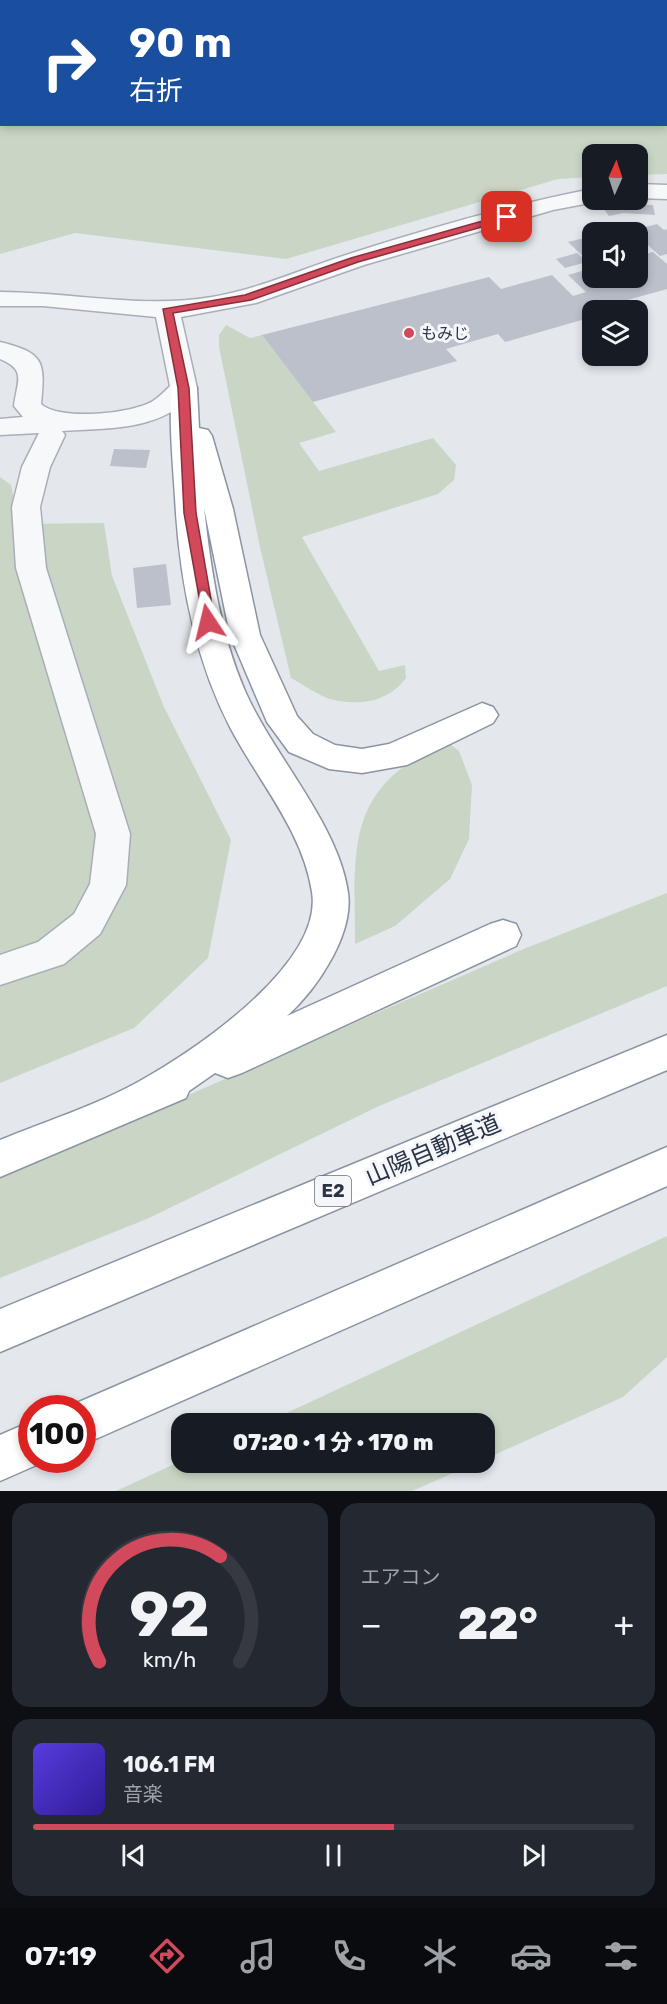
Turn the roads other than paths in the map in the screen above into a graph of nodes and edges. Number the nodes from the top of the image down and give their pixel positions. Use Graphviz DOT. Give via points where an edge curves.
graph roads {
  1 [pos="648,191"];
  2 [pos="667,192"];
  3 [pos="582,198"];
  4 [pos="0,299"];
  5 [pos="167,311"];
  6 [pos="0,350"];
  7 [pos="184,388"];
  8 [pos="0,427"];
  9 [pos="56,429"];
  10 [pos="482,715"];
  11 [pos="503,935"];
  12 [pos="0,970"];
  13 [pos="667,1052"];
  14 [pos="151,1095"];
  15 [pos="0,1159"];
  16 [pos="667,1166"];
  17 [pos="0,1331"];
  18 [pos="96,1416"];
  19 [pos="18,1450"];
  20 [pos="0,1458"];
  1 -- 2 [label="street"];
  3 -- 5 [label="street" via="355,260 247,298"];
  4 -- 5 [label="street" via="43,299"];
  5 -- 7 [label="street"];
  6 -- 9 [label="street" via="24,360 31,371 27,406"];
  7 -- 9 [label="street" via="161,408 142,415"];
  7 -- 10 [label="highway" via="219,509 245,635 283,722 301,743 329,757 362,761 395,756"];
  7 -- 14 [label="highway" via="190,513 212,640 242,723 321,856 332,895 325,935 306,973 258,1022"];
  8 -- 9 [label="street"];
  9 -- 12 [label="street" via="36,467 26,507 31,568 113,834 108,885 87,924 51,953"];
  11 -- 14 [label="highway"];
  13 -- 17 [label="highway, 山陽自動車道 / E2"];
  14 -- 15 [label="highway"];
  16 -- 18 [label="highway"];
  19 -- 20 [label="highway"];
}
